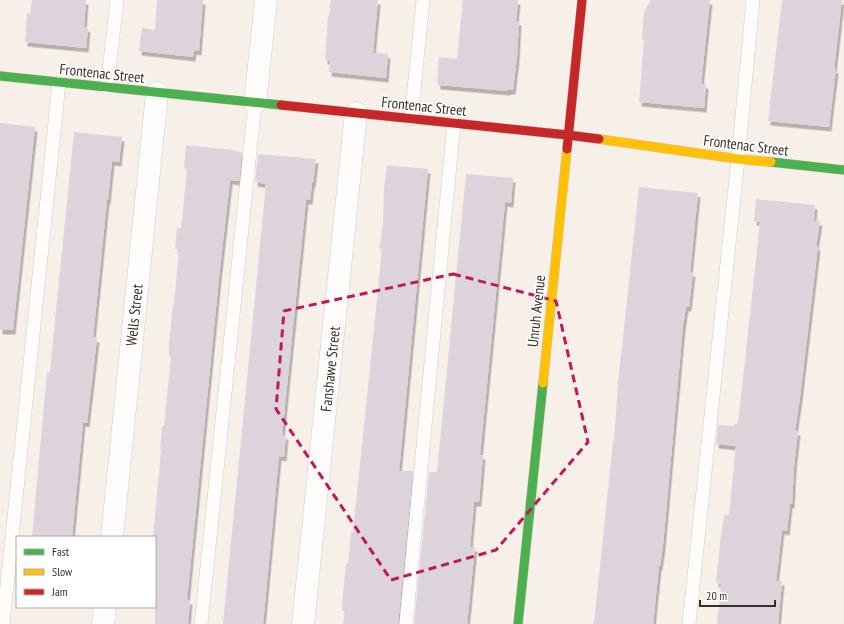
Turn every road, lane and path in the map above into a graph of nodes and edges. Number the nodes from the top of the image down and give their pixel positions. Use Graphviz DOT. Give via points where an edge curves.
graph roads {
  1 [pos="117,0"];
  2 [pos="266,0"];
  3 [pos="423,0"];
  4 [pos="582,0"];
  5 [pos="753,0"];
  6 [pos="0,76"];
  7 [pos="59,83"];
  8 [pos="107,88"];
  9 [pos="157,93"];
  10 [pos="254,103"];
  11 [pos="356,114"];
  12 [pos="411,119"];
  13 [pos="454,123"];
  14 [pos="568,136"];
  15 [pos="738,159"];
  16 [pos="844,170"];
  17 [pos="112,536"];
  18 [pos="104,608"];
  19 [pos="3,624"];
  20 [pos="103,624"];
  21 [pos="201,624"];
  22 [pos="304,624"];
  23 [pos="406,624"];
  24 [pos="518,624"];
  25 [pos="689,624"];
  1 -- 8 [label="lane"];
  2 -- 10 [label="street"];
  3 -- 12 [label="lane"];
  4 -- 14 [label="street, Unruh Avenue"];
  5 -- 15 [label="lane"];
  6 -- 7 [label="street, Frontenac Street"];
  7 -- 8 [label="street, Frontenac Street"];
  7 -- 19 [label="lane"];
  8 -- 9 [label="street, Frontenac Street"];
  9 -- 10 [label="street, Frontenac Street"];
  9 -- 17 [label="street, Wells Street"];
  10 -- 11 [label="street, Frontenac Street"];
  10 -- 21 [label="lane"];
  11 -- 12 [label="street, Frontenac Street"];
  11 -- 22 [label="street, Fanshawe Street"];
  12 -- 13 [label="street, Frontenac Street"];
  13 -- 14 [label="street, Frontenac Street"];
  13 -- 23 [label="lane"];
  14 -- 15 [label="street, Frontenac Street"];
  14 -- 24 [label="street, Unruh Avenue"];
  15 -- 16 [label="street, Frontenac Street"];
  15 -- 25 [label="lane"];
  18 -- 20 [label="street"];
}
